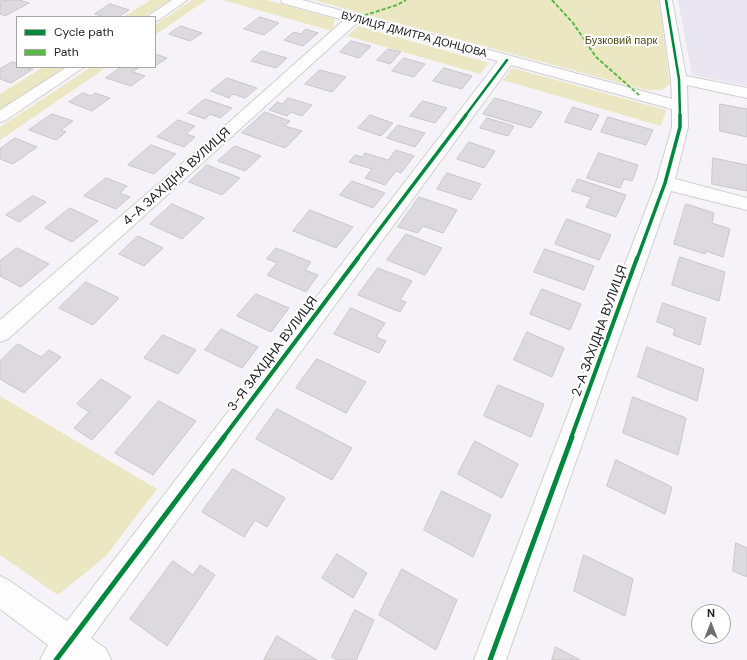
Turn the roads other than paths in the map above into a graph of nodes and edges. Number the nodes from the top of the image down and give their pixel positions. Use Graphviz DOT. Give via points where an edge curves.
graph roads {
  1 [pos="181,0"];
  2 [pos="287,0"];
  3 [pos="666,0"];
  4 [pos="156,16"];
  5 [pos="353,19"];
  6 [pos="507,60"];
  7 [pos="75,68"];
  8 [pos="679,79"];
  9 [pos="747,93"];
  10 [pos="680,106"];
  11 [pos="0,117"];
  12 [pos="665,183"];
  13 [pos="747,204"];
  14 [pos="0,333"];
  15 [pos="0,591"];
  16 [pos="63,651"];
  17 [pos="95,660"];
  18 [pos="490,660"];
  1 -- 4 [label="street"];
  2 -- 5 [label="street, ВУЛИЦЯ ДМИТРА ДОНЦОВА"];
  3 -- 8 [label="street, 2-А ЗАХІДНА ВУЛИЦЯ"];
  5 -- 6 [label="street, ВУЛИЦЯ ДМИТРА ДОНЦОВА"];
  5 -- 14 [label="street, 4-А ЗАХІДНА ВУЛИЦЯ"];
  6 -- 10 [label="street, ВУЛИЦЯ ДМИТРА ДОНЦОВА"];
  6 -- 16 [label="street, 3-Я ЗАХІДНА ВУЛИЦЯ"];
  7 -- 11 [label="street"];
  8 -- 9 [label="street"];
  8 -- 10 [label="street, 2-А ЗАХІДНА ВУЛИЦЯ"];
  10 -- 12 [label="street, 2-А ЗАХІДНА ВУЛИЦЯ" via="680,127"];
  12 -- 13 [label="street"];
  12 -- 18 [label="street, 2-А ЗАХІДНА ВУЛИЦЯ"];
  15 -- 16 [label="street"];
  16 -- 17 [label="street"];
}
